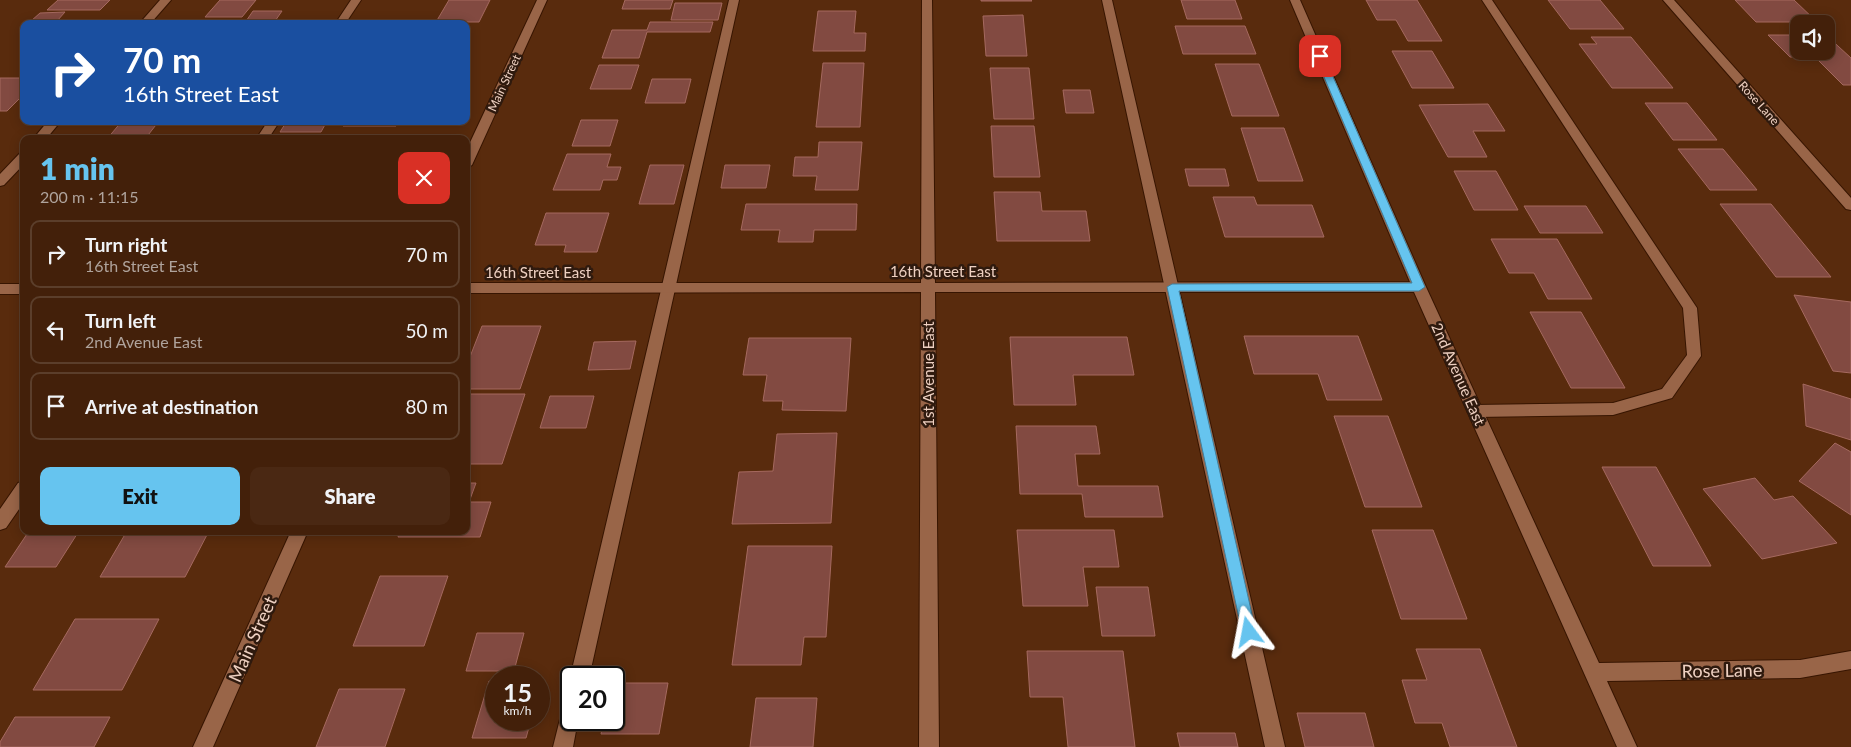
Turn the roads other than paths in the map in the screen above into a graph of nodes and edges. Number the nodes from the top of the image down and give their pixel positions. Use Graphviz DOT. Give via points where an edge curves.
graph roads {
  1 [pos="166,0"];
  2 [pos="356,0"];
  3 [pos="542,0"];
  4 [pos="734,0"];
  5 [pos="927,0"];
  6 [pos="1107,0"];
  7 [pos="1295,0"];
  8 [pos="1487,0"];
  9 [pos="1668,0"];
  10 [pos="148,20"];
  11 [pos="343,20"];
  12 [pos="51,125"];
  13 [pos="43,135"];
  14 [pos="470,156"];
  15 [pos="20,160"];
  16 [pos="0,182"];
  17 [pos="1851,206"];
  18 [pos="1172,287"];
  19 [pos="1419,287"];
  20 [pos="470,288"];
  21 [pos="668,288"];
  22 [pos="927,288"];
  23 [pos="20,289"];
  24 [pos="0,290"];
  25 [pos="1475,411"];
  26 [pos="20,494"];
  27 [pos="0,523"];
  28 [pos="298,535"];
  29 [pos="1851,660"];
  30 [pos="582,666"];
  31 [pos="1593,672"];
  32 [pos="566,731"];
  33 [pos="203,747"];
  34 [pos="563,747"];
  35 [pos="929,747"];
  36 [pos="1275,747"];
  37 [pos="1627,747"];
  1 -- 10 [label="street"];
  2 -- 11 [label="street"];
  3 -- 14 [label="street, Main Street"];
  4 -- 21 [label="street"];
  5 -- 22 [label="street, 1st Avenue East"];
  6 -- 18 [label="street"];
  7 -- 19 [label="street, 2nd Avenue East"];
  8 -- 25 [label="street" via="1690,308 1694,356 1667,394 1613,409"];
  9 -- 17 [label="street, Rose Lane"];
  12 -- 13 [label="street"];
  15 -- 16 [label="street"];
  18 -- 19 [label="street, 16th Street East"];
  18 -- 22 [label="street, 16th Street East"];
  18 -- 36 [label="street"];
  19 -- 25 [label="street, 2nd Avenue East"];
  20 -- 21 [label="street, 16th Street East"];
  21 -- 22 [label="street, 16th Street East"];
  21 -- 30 [label="street"];
  22 -- 35 [label="street, 1st Avenue East"];
  23 -- 24 [label="street"];
  25 -- 31 [label="street, 2nd Avenue East"];
  26 -- 27 [label="street"];
  28 -- 33 [label="street, Main Street"];
  29 -- 31 [label="street, Rose Lane" via="1800,669"];
  31 -- 37 [label="street, 2nd Avenue East"];
  32 -- 34 [label="street"];
}
